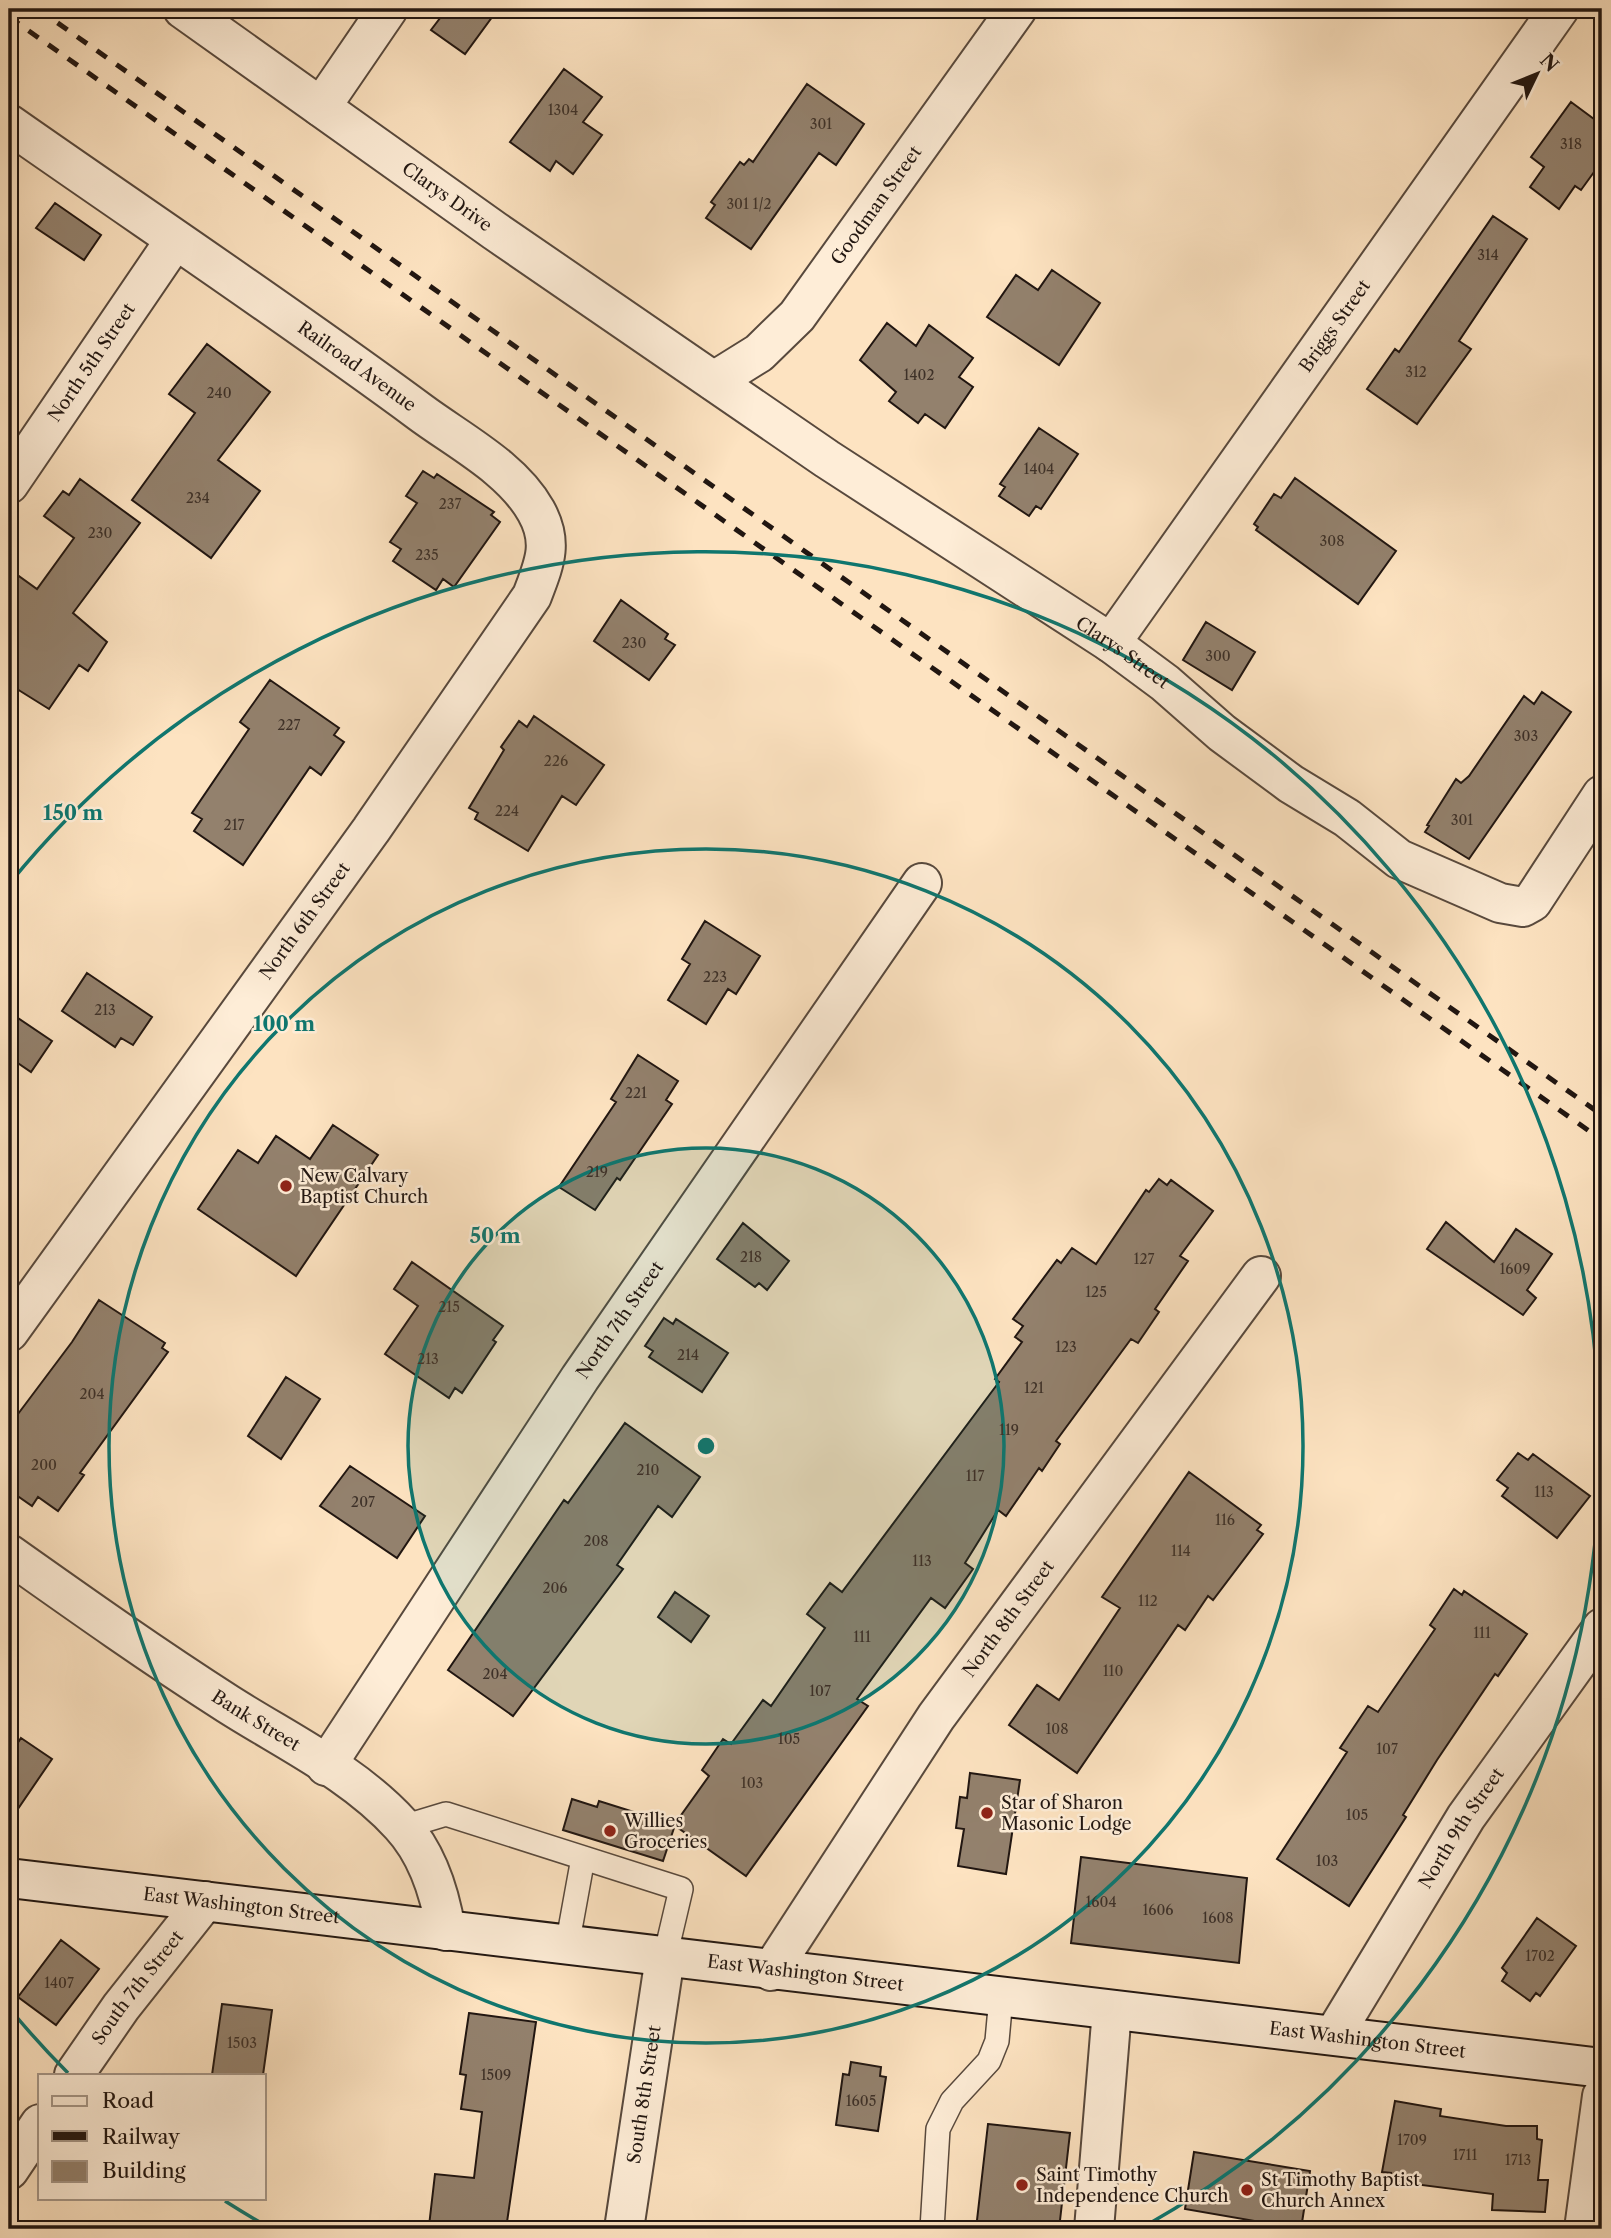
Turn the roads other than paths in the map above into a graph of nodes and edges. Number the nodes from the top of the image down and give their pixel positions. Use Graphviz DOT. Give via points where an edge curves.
graph roads {
  1 [pos="183,9"];
  2 [pos="388,9"];
  3 [pos="1017,9"];
  4 [pos="1559,9"];
  5 [pos="321,107"];
  6 [pos="9,124"];
  7 [pos="175,240"];
  8 [pos="714,382"];
  9 [pos="9,484"];
  10 [pos="1111,643"];
  11 [pos="475,679"];
  12 [pos="1602,796"];
  13 [pos="922,883"];
  14 [pos="1261,1276"];
  15 [pos="9,1332"];
  16 [pos="9,1554"];
  17 [pos="1602,1628"];
  18 [pos="326,1766"];
  19 [pos="403,1826"];
  20 [pos="583,1858"];
  21 [pos="9,1878"];
  22 [pos="205,1901"];
  23 [pos="446,1931"];
  24 [pos="567,1946"];
  25 [pos="665,1957"];
  26 [pos="771,1971"];
  27 [pos="1001,1997"];
  28 [pos="1112,2010"];
  29 [pos="1334,2035"];
  30 [pos="1602,2068"];
  31 [pos="75,2074"];
  32 [pos="1602,2096"];
  33 [pos="38,2127"];
  34 [pos="9,2170"];
  35 [pos="624,2229"];
  36 [pos="932,2229"];
  37 [pos="1094,2229"];
  38 [pos="1584,2229"];
  1 -- 5 [label="street, Clarys Drive"];
  2 -- 5 [label="street"];
  3 -- 8 [label="street, Goodman Street" via="797,316 758,353"];
  4 -- 10 [label="street, Briggs Street"];
  5 -- 8 [label="street, Clarys Drive"];
  6 -- 7 [label="street, Railroad Avenue"];
  7 -- 9 [label="street, North 5th Street"];
  7 -- 11 [label="street, Railroad Avenue" via="513,481 536,510 547,536 544,564 532,596"];
  8 -- 10 [label="street, Clarys Street"];
  10 -- 12 [label="street, Clarys Street" via="1165,682 1222,733 1399,859 1500,903 1523,907 1532,902"];
  11 -- 15 [label="street, North 6th Street"];
  13 -- 18 [label="street, North 7th Street" via="580,1378"];
  14 -- 26 [label="street, North 8th Street" via="936,1717"];
  16 -- 18 [label="street, Bank Street"];
  17 -- 29 [label="street, North 9th Street" via="1466,1817"];
  18 -- 19 [label="street, Bank Street" via="370,1794"];
  19 -- 20 [label="lane" via="446,1814"];
  19 -- 23 [label="street, Bank Street" via="427,1865"];
  20 -- 24 [label="lane"];
  20 -- 25 [label="lane" via="681,1889"];
  21 -- 22 [label="street, East Washington Street"];
  22 -- 23 [label="street, East Washington Street"];
  22 -- 31 [label="street, South 7th Street"];
  23 -- 24 [label="street, East Washington Street"];
  24 -- 25 [label="street, East Washington Street"];
  25 -- 26 [label="street, East Washington Street"];
  25 -- 35 [label="street, South 8th Street"];
  26 -- 27 [label="street, East Washington Street"];
  27 -- 28 [label="street, East Washington Street"];
  27 -- 36 [label="lane" via="989,2061 952,2101 938,2129"];
  28 -- 29 [label="street, East Washington Street"];
  28 -- 37 [label="street"];
  29 -- 30 [label="street, East Washington Street"];
  32 -- 38 [label="street"];
  33 -- 34 [label="street"];
}
